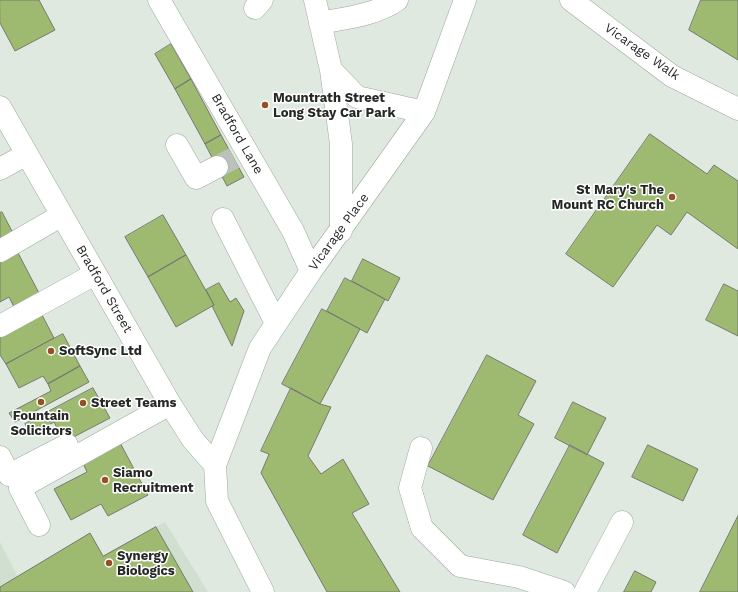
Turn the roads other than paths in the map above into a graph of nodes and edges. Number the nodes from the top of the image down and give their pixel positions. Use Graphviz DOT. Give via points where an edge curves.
graph roads {
  1 [pos="158,0"];
  2 [pos="315,0"];
  3 [pos="397,0"];
  4 [pos="465,0"];
  5 [pos="571,0"];
  6 [pos="320,23"];
  7 [pos="331,70"];
  8 [pos="0,108"];
  9 [pos="738,109"];
  10 [pos="424,112"];
  11 [pos="177,145"];
  12 [pos="27,154"];
  13 [pos="233,158"];
  14 [pos="0,169"];
  15 [pos="62,215"];
  16 [pos="223,219"];
  17 [pos="341,231"];
  18 [pos="0,251"];
  19 [pos="311,271"];
  20 [pos="95,274"];
  21 [pos="276,323"];
  22 [pos="0,326"];
  23 [pos="167,399"];
  24 [pos="421,448"];
  25 [pos="0,457"];
  26 [pos="215,466"];
  27 [pos="622,522"];
  28 [pos="39,526"];
  29 [pos="263,592"];
  30 [pos="564,592"];
  31 [pos="585,592"];
  1 -- 13 [label="street, Bradford Lane"];
  2 -- 6 [label="street"];
  3 -- 6 [label="street" via="371,11"];
  4 -- 10 [label="street, Vicarage Place"];
  5 -- 9 [label="street, Vicarage Walk" via="672,76"];
  6 -- 7 [label="street"];
  7 -- 10 [label="street" via="357,97"];
  7 -- 17 [label="street" via="341,144"];
  8 -- 12 [label="street, Bradford Street"];
  10 -- 17 [label="street, Vicarage Place"];
  11 -- 13 [label="street" via="196,178"];
  12 -- 14 [label="street"];
  12 -- 15 [label="street, Bradford Street"];
  13 -- 19 [label="street, Bradford Lane" via="294,231"];
  15 -- 18 [label="street"];
  15 -- 20 [label="street, Bradford Street"];
  16 -- 21 [label="street"];
  17 -- 19 [label="street, Vicarage Place"];
  19 -- 21 [label="street, Vicarage Place"];
  20 -- 22 [label="street"];
  20 -- 23 [label="street, Bradford Street"];
  21 -- 26 [label="street, Vicarage Place" via="260,348"];
  23 -- 25 [label="street" via="8,475"];
  23 -- 26 [label="street, Bradford Street" via="193,440"];
  23 -- 28 [label="street" via="20,488"];
  24 -- 30 [label="street" via="410,488 422,528 460,566 519,577"];
  26 -- 29 [label="street" via="217,501"];
  27 -- 31 [label="street"];
}
